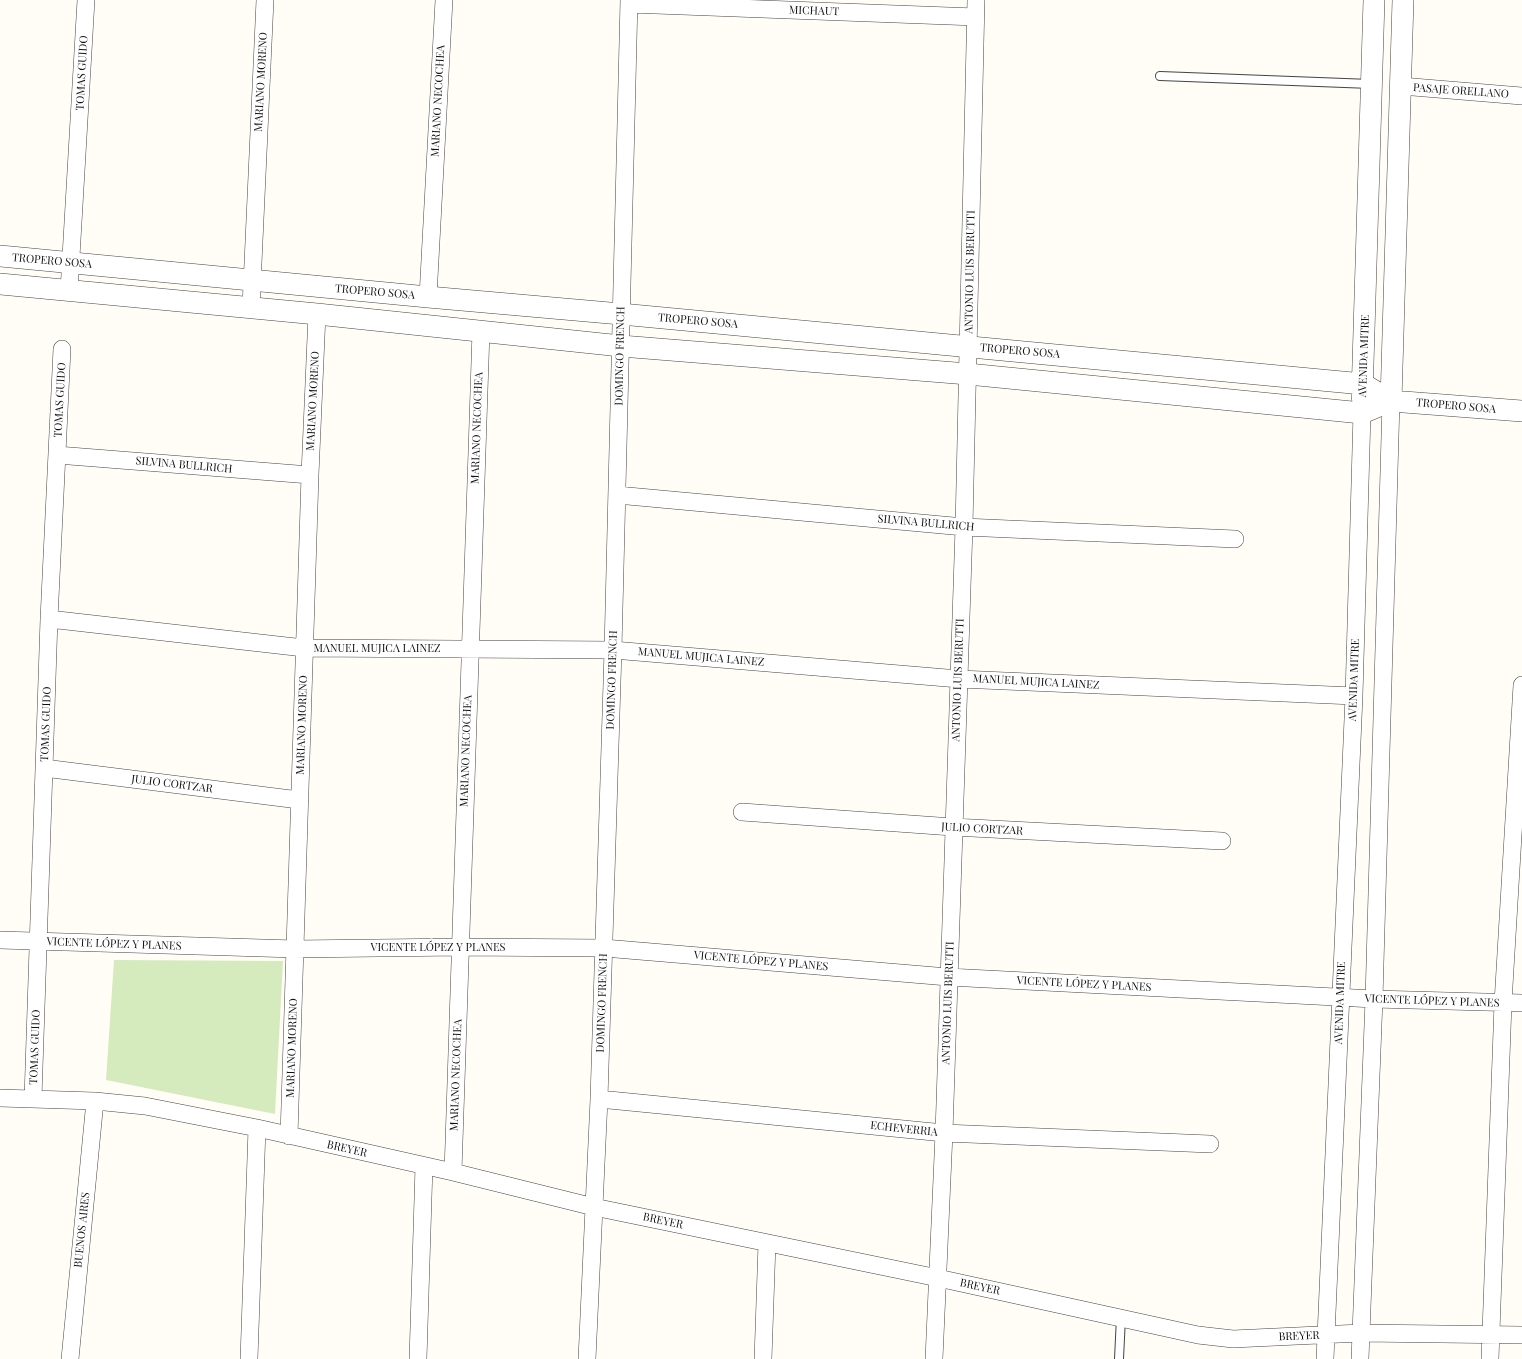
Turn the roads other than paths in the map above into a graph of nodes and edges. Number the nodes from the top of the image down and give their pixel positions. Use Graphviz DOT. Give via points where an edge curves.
graph roads {
  1 [pos="86,0"];
  2 [pos="265,0"];
  3 [pos="444,0"];
  4 [pos="976,0"];
  5 [pos="1374,0"];
  6 [pos="1403,0"];
  7 [pos="629,2"];
  8 [pos="976,17"];
  9 [pos="1160,76"];
  10 [pos="1372,84"];
  11 [pos="1401,86"];
  12 [pos="1522,96"];
  13 [pos="0,256"];
  14 [pos="71,262"];
  15 [pos="252,280"];
  16 [pos="0,284"];
  17 [pos="69,291"];
  18 [pos="428,297"];
  19 [pos="251,307"];
  20 [pos="317,314"];
  21 [pos="621,314"];
  22 [pos="481,331"];
  23 [pos="621,346"];
  24 [pos="968,346"];
  25 [pos="62,349"];
  26 [pos="968,374"];
  27 [pos="1363,384"];
  28 [pos="1391,401"];
  29 [pos="1522,411"];
  30 [pos="1362,413"];
  31 [pos="57,455"];
  32 [pos="310,475"];
  33 [pos="617,495"];
  34 [pos="964,527"];
  35 [pos="1235,539"];
  36 [pos="49,619"];
  37 [pos="304,648"];
  38 [pos="469,650"];
  39 [pos="613,650"];
  40 [pos="959,679"];
  41 [pos="1522,685"];
  42 [pos="1354,696"];
  43 [pos="44,768"];
  44 [pos="299,800"];
  45 [pos="742,812"];
  46 [pos="953,827"];
  47 [pos="1222,841"];
  48 [pos="0,940"];
  49 [pos="38,942"];
  50 [pos="460,947"];
  51 [pos="604,948"];
  52 [pos="295,949"];
  53 [pos="948,977"];
  54 [pos="1340,997"];
  55 [pos="1374,999"];
  56 [pos="1503,1003"];
  57 [pos="1522,1003"];
  58 [pos="0,1098"];
  59 [pos="33,1098"];
  60 [pos="599,1099"];
  61 [pos="95,1101"];
  62 [pos="257,1128"];
  63 [pos="944,1133"];
  64 [pos="289,1136"];
  65 [pos="1210,1144"];
  66 [pos="424,1166"];
  67 [pos="453,1172"];
  68 [pos="594,1207"];
  69 [pos="767,1243"];
  70 [pos="938,1278"];
  71 [pos="1121,1317"];
  72 [pos="1361,1333"];
  73 [pos="1491,1334"];
  74 [pos="1522,1335"];
  75 [pos="1326,1336"];
  76 [pos="70,1359"];
  77 [pos="249,1359"];
  78 [pos="418,1359"];
  79 [pos="587,1359"];
  80 [pos="763,1359"];
  81 [pos="934,1359"];
  82 [pos="1119,1359"];
  83 [pos="1325,1359"];
  84 [pos="1360,1359"];
  85 [pos="1490,1359"];
  1 -- 14 [label="street, TOMAS GUIDO"];
  2 -- 15 [label="street, MARIANO MORENO"];
  3 -- 18 [label="street, MARIANO NECOCHEA"];
  4 -- 8 [label="street, ANTONIO LUIS BERUTTI"];
  5 -- 10 [label="street, AVENIDA MITRE"];
  6 -- 11 [label="street"];
  7 -- 8 [label="street, MICHAUT"];
  7 -- 21 [label="street, DOMINGO FRENCH"];
  8 -- 24 [label="street, ANTONIO LUIS BERUTTI"];
  9 -- 10 [label="lane"];
  10 -- 27 [label="street, AVENIDA MITRE"];
  11 -- 12 [label="street, PASAJE ORELLANO"];
  11 -- 28 [label="street"];
  13 -- 14 [label="street, TROPERO SOSA"];
  14 -- 15 [label="street, TROPERO SOSA"];
  14 -- 17 [label="street, TOMAS GUIDO"];
  15 -- 18 [label="street, TROPERO SOSA"];
  15 -- 19 [label="street, MARIANO MORENO"];
  16 -- 17 [label="street, TROPERO SOSA"];
  17 -- 19 [label="street, TROPERO SOSA"];
  18 -- 21 [label="street, TROPERO SOSA"];
  19 -- 20 [label="street, TROPERO SOSA"];
  20 -- 22 [label="street, TROPERO SOSA"];
  20 -- 32 [label="street, MARIANO MORENO"];
  21 -- 23 [label="street, DOMINGO FRENCH"];
  21 -- 24 [label="street, TROPERO SOSA"];
  22 -- 23 [label="street, TROPERO SOSA"];
  22 -- 38 [label="street, MARIANO NECOCHEA"];
  23 -- 26 [label="street, TROPERO SOSA"];
  23 -- 33 [label="street, DOMINGO FRENCH"];
  24 -- 26 [label="street, ANTONIO LUIS BERUTTI"];
  24 -- 27 [label="street, TROPERO SOSA"];
  25 -- 31 [label="street, TOMAS GUIDO"];
  26 -- 30 [label="street, TROPERO SOSA"];
  26 -- 34 [label="street, ANTONIO LUIS BERUTTI"];
  27 -- 28 [label="street, TROPERO SOSA"];
  27 -- 30 [label="street, AVENIDA MITRE"];
  28 -- 29 [label="street, TROPERO SOSA"];
  28 -- 30 [label="street, TROPERO SOSA"];
  28 -- 55 [label="street"];
  30 -- 42 [label="street, AVENIDA MITRE"];
  31 -- 32 [label="street, SILVINA BULLRICH"];
  31 -- 36 [label="street, TOMAS GUIDO"];
  32 -- 37 [label="street, MARIANO MORENO"];
  33 -- 34 [label="street, SILVINA BULLRICH"];
  33 -- 39 [label="street, DOMINGO FRENCH"];
  34 -- 35 [label="street, SILVINA BULLRICH"];
  34 -- 40 [label="street, ANTONIO LUIS BERUTTI"];
  36 -- 37 [label="street, MANUEL MUJICA LAINEZ"];
  36 -- 43 [label="street, TOMAS GUIDO"];
  37 -- 38 [label="street, MANUEL MUJICA LAINEZ"];
  37 -- 44 [label="street, MARIANO MORENO"];
  38 -- 39 [label="street, MANUEL MUJICA LAINEZ"];
  38 -- 50 [label="street, MARIANO NECOCHEA"];
  39 -- 40 [label="street, MANUEL MUJICA LAINEZ"];
  39 -- 51 [label="street, DOMINGO FRENCH"];
  40 -- 42 [label="street, MANUEL MUJICA LAINEZ"];
  40 -- 46 [label="street, ANTONIO LUIS BERUTTI"];
  41 -- 56 [label="street"];
  42 -- 54 [label="street, AVENIDA MITRE"];
  43 -- 44 [label="street, JULIO CORTZAR"];
  43 -- 49 [label="street, TOMAS GUIDO"];
  44 -- 52 [label="street, MARIANO MORENO"];
  45 -- 46 [label="street, JULIO CORTZAR"];
  46 -- 47 [label="street, JULIO CORTZAR"];
  46 -- 53 [label="street, ANTONIO LUIS BERUTTI"];
  48 -- 49 [label="street, VICENTE LÓPEZ Y PLANES"];
  49 -- 52 [label="street, VICENTE LÓPEZ Y PLANES"];
  49 -- 59 [label="street, TOMAS GUIDO"];
  50 -- 51 [label="street, VICENTE LÓPEZ Y PLANES"];
  50 -- 52 [label="street, VICENTE LÓPEZ Y PLANES"];
  50 -- 67 [label="street, MARIANO NECOCHEA"];
  51 -- 53 [label="street, VICENTE LÓPEZ Y PLANES"];
  51 -- 60 [label="street, DOMINGO FRENCH"];
  52 -- 64 [label="street, MARIANO MORENO"];
  53 -- 54 [label="street, VICENTE LÓPEZ Y PLANES"];
  53 -- 63 [label="street, ANTONIO LUIS BERUTTI"];
  54 -- 55 [label="street, VICENTE LÓPEZ Y PLANES"];
  54 -- 75 [label="street, AVENIDA MITRE"];
  55 -- 56 [label="street, VICENTE LÓPEZ Y PLANES"];
  55 -- 72 [label="street"];
  56 -- 57 [label="street, VICENTE LÓPEZ Y PLANES"];
  56 -- 73 [label="street"];
  58 -- 59 [label="street, BREYER"];
  59 -- 61 [label="street, BREYER"];
  60 -- 63 [label="street, ECHEVERRIA"];
  60 -- 68 [label="street, DOMINGO FRENCH"];
  61 -- 62 [label="street, BREYER" via="146,1106"];
  61 -- 76 [label="street, BUENOS AIRES"];
  62 -- 64 [label="street, BREYER"];
  62 -- 77 [label="street"];
  63 -- 65 [label="street, ECHEVERRIA"];
  63 -- 70 [label="street, ANTONIO LUIS BERUTTI"];
  64 -- 66 [label="street, BREYER"];
  66 -- 67 [label="street, BREYER"];
  66 -- 78 [label="street"];
  67 -- 68 [label="street, BREYER"];
  68 -- 69 [label="street, BREYER"];
  68 -- 79 [label="street, DOMINGO FRENCH"];
  69 -- 70 [label="street, BREYER"];
  69 -- 80 [label="street"];
  70 -- 71 [label="street, BREYER"];
  70 -- 81 [label="street, ANTONIO LUIS BERUTTI"];
  71 -- 75 [label="street, BREYER" via="1198,1335 1233,1339"];
  71 -- 82 [label="lane"];
  72 -- 73 [label="street, BREYER"];
  72 -- 75 [label="street, BREYER"];
  72 -- 84 [label="street"];
  73 -- 74 [label="street, BREYER"];
  73 -- 85 [label="street"];
  75 -- 83 [label="street, AVENIDA MITRE"];
}
